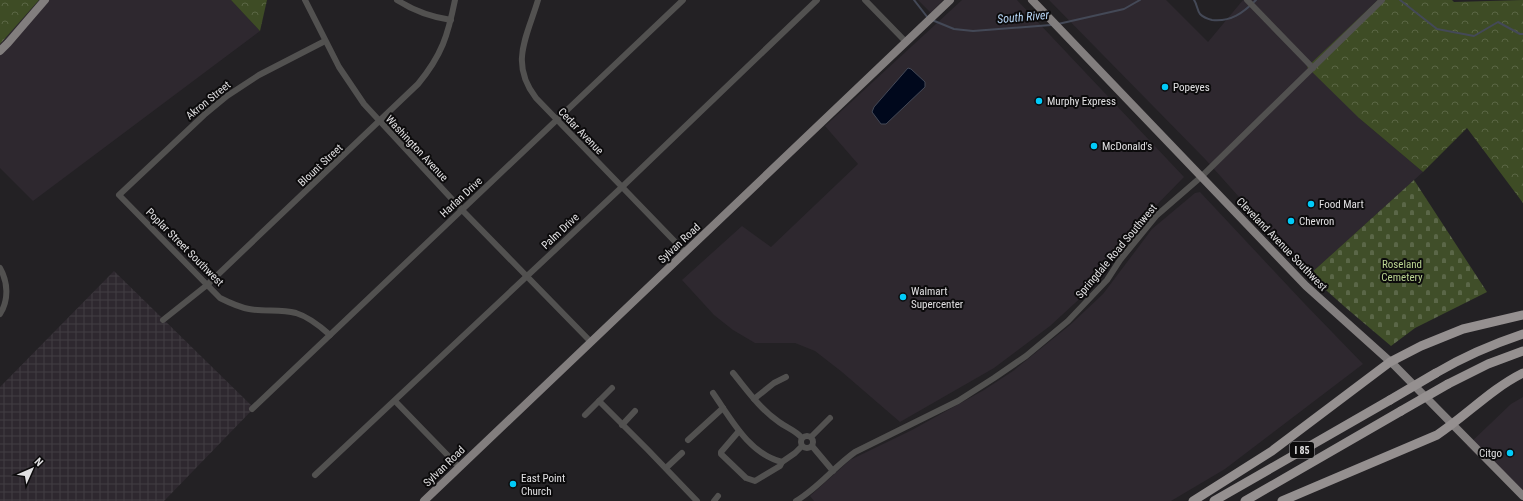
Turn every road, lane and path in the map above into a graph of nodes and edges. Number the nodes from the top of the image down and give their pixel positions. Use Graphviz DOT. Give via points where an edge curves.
graph roads {
  1 [pos="46,0"];
  2 [pos="305,0"];
  3 [pos="397,0"];
  4 [pos="455,0"];
  5 [pos="538,0"];
  6 [pos="683,0"];
  7 [pos="817,0"];
  8 [pos="865,0"];
  9 [pos="950,0"];
  10 [pos="1032,0"];
  11 [pos="1246,0"];
  12 [pos="1382,0"];
  13 [pos="451,20"];
  14 [pos="325,41"];
  15 [pos="906,42"];
  16 [pos="0,51"];
  17 [pos="1313,68"];
  18 [pos="557,120"];
  19 [pos="380,122"];
  20 [pos="1201,177"];
  21 [pos="622,187"];
  22 [pos="119,195"];
  23 [pos="462,210"];
  24 [pos="685,252"];
  25 [pos="0,268"];
  26 [pos="526,276"];
  27 [pos="207,285"];
  28 [pos="0,314"];
  29 [pos="1523,315"];
  30 [pos="163,320"];
  31 [pos="1523,334"];
  32 [pos="330,335"];
  33 [pos="591,342"];
  34 [pos="1523,351"];
  35 [pos="1390,362"];
  36 [pos="733,373"];
  37 [pos="1523,373"];
  38 [pos="786,377"];
  39 [pos="612,388"];
  40 [pos="713,393"];
  41 [pos="754,399"];
  42 [pos="394,401"];
  43 [pos="599,401"];
  44 [pos="723,408"];
  45 [pos="252,409"];
  46 [pos="636,411"];
  47 [pos="585,415"];
  48 [pos="830,418"];
  49 [pos="622,425"];
  50 [pos="1452,425"];
  51 [pos="739,431"];
  52 [pos="811,437"];
  53 [pos="802,438"];
  54 [pos="688,440"];
  55 [pos="802,446"];
  56 [pos="812,446"];
  57 [pos="682,453"];
  58 [pos="782,462"];
  59 [pos="459,467"];
  60 [pos="666,468"];
  61 [pos="833,471"];
  62 [pos="315,475"];
  63 [pos="1523,496"];
  64 [pos="424,501"];
  65 [pos="697,501"];
  66 [pos="796,501"];
  67 [pos="1193,501"];
  68 [pos="1214,501"];
  69 [pos="1245,501"];
  70 [pos="1282,501"];
  1 -- 16 [label="main road"];
  2 -- 14 [label="street, Washington Avenue"];
  3 -- 13 [label="street" via="422,13"];
  4 -- 13 [label="street, Blount Street"];
  5 -- 18 [label="street, Cedar Avenue" via="523,44 523,76 529,90"];
  6 -- 18 [label="street, Harlan Drive"];
  7 -- 21 [label="street, Palm Drive"];
  8 -- 15 [label="street"];
  9 -- 15 [label="main road, Sylvan Road"];
  10 -- 20 [label="main road, Cleveland Avenue Southwest"];
  11 -- 17 [label="street"];
  12 -- 17 [label="street, Springdale Road Southwest"];
  13 -- 19 [label="street, Blount Street" via="444,45 431,68"];
  14 -- 19 [label="street, Washington Avenue" via="350,86"];
  14 -- 22 [label="street, Akron Street" via="259,75 227,96"];
  15 -- 24 [label="main road, Sylvan Road"];
  17 -- 20 [label="street, Springdale Road Southwest"];
  18 -- 21 [label="street, Cedar Avenue"];
  18 -- 23 [label="street, Harlan Drive"];
  19 -- 23 [label="street, Washington Avenue"];
  19 -- 27 [label="street, Blount Street"];
  20 -- 35 [label="main road, Cleveland Avenue Southwest" via="1306,286"];
  20 -- 61 [label="street, Springdale Road Southwest" via="1156,216 1107,280 1068,321 1026,356 958,400 855,452"];
  21 -- 24 [label="street, Cedar Avenue"];
  21 -- 26 [label="street, Palm Drive"];
  22 -- 27 [label="street, Poplar Street Southwest"];
  23 -- 26 [label="street, Washington Avenue"];
  23 -- 32 [label="street, Harlan Drive"];
  24 -- 33 [label="main road, Sylvan Road"];
  25 -- 28 [label="street" via="7,292"];
  26 -- 33 [label="street, Washington Avenue"];
  26 -- 42 [label="street, Palm Drive"];
  27 -- 30 [label="street, Blount Street"];
  27 -- 32 [label="street, Poplar Street Southwest" via="220,298 235,306 250,310 297,313 315,322"];
  29 -- 35 [label="highway" via="1463,329 1420,346"];
  31 -- 68 [label="highway, I 85, bridge" via="1458,360"];
  32 -- 45 [label="street, Harlan Drive"];
  33 -- 59 [label="main road, Sylvan Road"];
  34 -- 69 [label="highway, I 85, bridge" via="1488,364 1448,384"];
  35 -- 50 [label="main road, Cleveland Avenue Southwest"];
  35 -- 67 [label="highway" via="1272,451"];
  36 -- 41 [label="street"];
  37 -- 50 [label="highway" via="1494,391"];
  38 -- 41 [label="street"];
  39 -- 43 [label="street"];
  40 -- 44 [label="street"];
  41 -- 53 [label="street" via="779,422 797,432"];
  42 -- 59 [label="street"];
  42 -- 62 [label="street, Palm Drive"];
  43 -- 47 [label="street"];
  43 -- 49 [label="street"];
  44 -- 51 [label="street"];
  44 -- 54 [label="street"];
  46 -- 49 [label="street"];
  48 -- 52 [label="street"];
  49 -- 60 [label="street"];
  50 -- 63 [label="main road, Cleveland Avenue Southwest"];
  50 -- 70 [label="highway" via="1437,435"];
  51 -- 58 [label="street" via="758,450 771,459"];
  51 -- 58 [label="street" via="721,454 746,478 755,481 780,466"];
  52 -- 53 [label="street"];
  52 -- 56 [label="street" via="814,443"];
  53 -- 55 [label="street"];
  55 -- 56 [label="street"];
  55 -- 58 [label="street"];
  56 -- 61 [label="street"];
  57 -- 60 [label="street"];
  59 -- 64 [label="main road, Sylvan Road"];
  60 -- 65 [label="street"];
  61 -- 66 [label="street, Springdale Road Southwest" via="818,486"];
}
